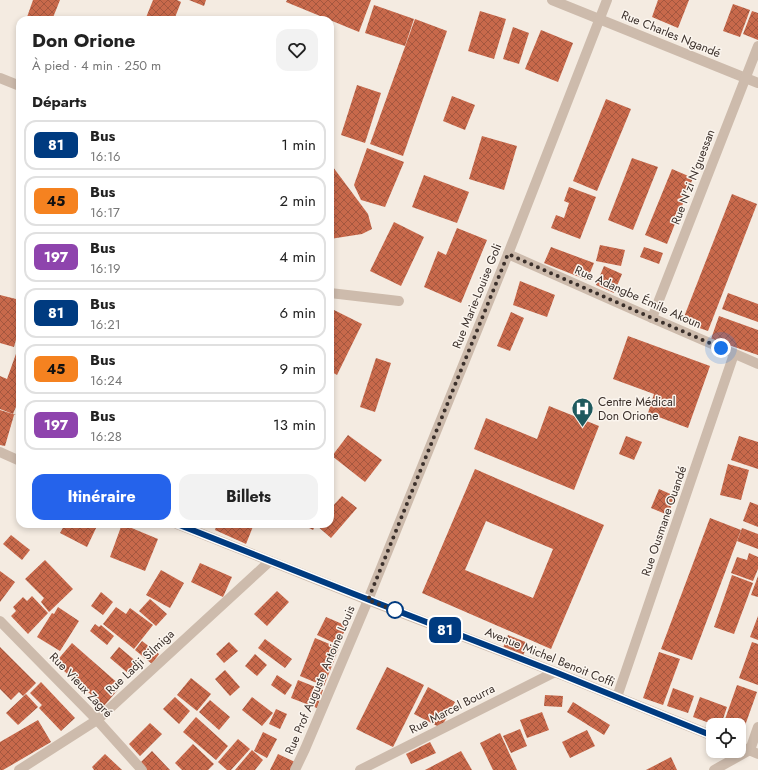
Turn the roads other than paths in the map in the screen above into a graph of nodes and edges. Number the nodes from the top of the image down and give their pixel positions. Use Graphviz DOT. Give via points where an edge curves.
graph roads {
  1 [pos="552,0"];
  2 [pos="607,0"];
  3 [pos="600,19"];
  4 [pos="758,46"];
  5 [pos="0,78"];
  6 [pos="745,78"];
  7 [pos="758,83"];
  8 [pos="16,84"];
  9 [pos="508,254"];
  10 [pos="334,293"];
  11 [pos="399,301"];
  12 [pos="652,318"];
  13 [pos="734,354"];
  14 [pos="758,364"];
  15 [pos="1,454"];
  16 [pos="16,459"];
  17 [pos="187,528"];
  18 [pos="270,561"];
  19 [pos="368,600"];
  20 [pos="0,621"];
  21 [pos="555,672"];
  22 [pos="617,697"];
  23 [pos="97,720"];
  24 [pos="758,727"];
  25 [pos="706,733"];
  26 [pos="754,752"];
  27 [pos="19,770"];
  28 [pos="142,770"];
  29 [pos="295,770"];
  30 [pos="360,770"];
  31 [pos="714,770"];
  1 -- 3 [label="street, Rue Charles Ngandé"];
  2 -- 3 [label="street, Rue Marie-Louise Goli"];
  3 -- 6 [label="street, Rue Charles Ngandé"];
  3 -- 9 [label="street, Rue Marie-Louise Goli"];
  4 -- 6 [label="street, Rue N'zi N'guessan"];
  5 -- 8 [label="street"];
  6 -- 7 [label="street, Rue Charles Ngandé"];
  6 -- 12 [label="street, Rue N'zi N'guessan"];
  9 -- 12 [label="street, Rue Adangbe Émile Akoun"];
  9 -- 19 [label="street, Rue Marie-Louise Goli"];
  10 -- 11 [label="street"];
  12 -- 13 [label="street, Rue Adangbe Émile Akoun"];
  13 -- 14 [label="street, Rue Adangbe Émile Akoun"];
  13 -- 22 [label="street, Rue Ousmane Ouandé"];
  15 -- 16 [label="street"];
  17 -- 18 [label="street, Avenue Michel Benoit Coffi"];
  18 -- 19 [label="street, Avenue Michel Benoit Coffi"];
  18 -- 23 [label="street, Rue Ladji Silmiga"];
  19 -- 21 [label="street, Avenue Michel Benoit Coffi"];
  19 -- 29 [label="street, Rue Prof Auguste Antoine Louis"];
  20 -- 23 [label="street, Rue Vieux Zagré"];
  21 -- 22 [label="street, Avenue Michel Benoit Coffi"];
  21 -- 30 [label="street, Rue Marcel Bourra"];
  22 -- 25 [label="street, Avenue Michel Benoit Coffi"];
  23 -- 27 [label="street, Rue Ladji Silmiga"];
  23 -- 28 [label="street, Rue Vieux Zagré"];
  24 -- 26 [label="street"];
  26 -- 31 [label="street"];
}
